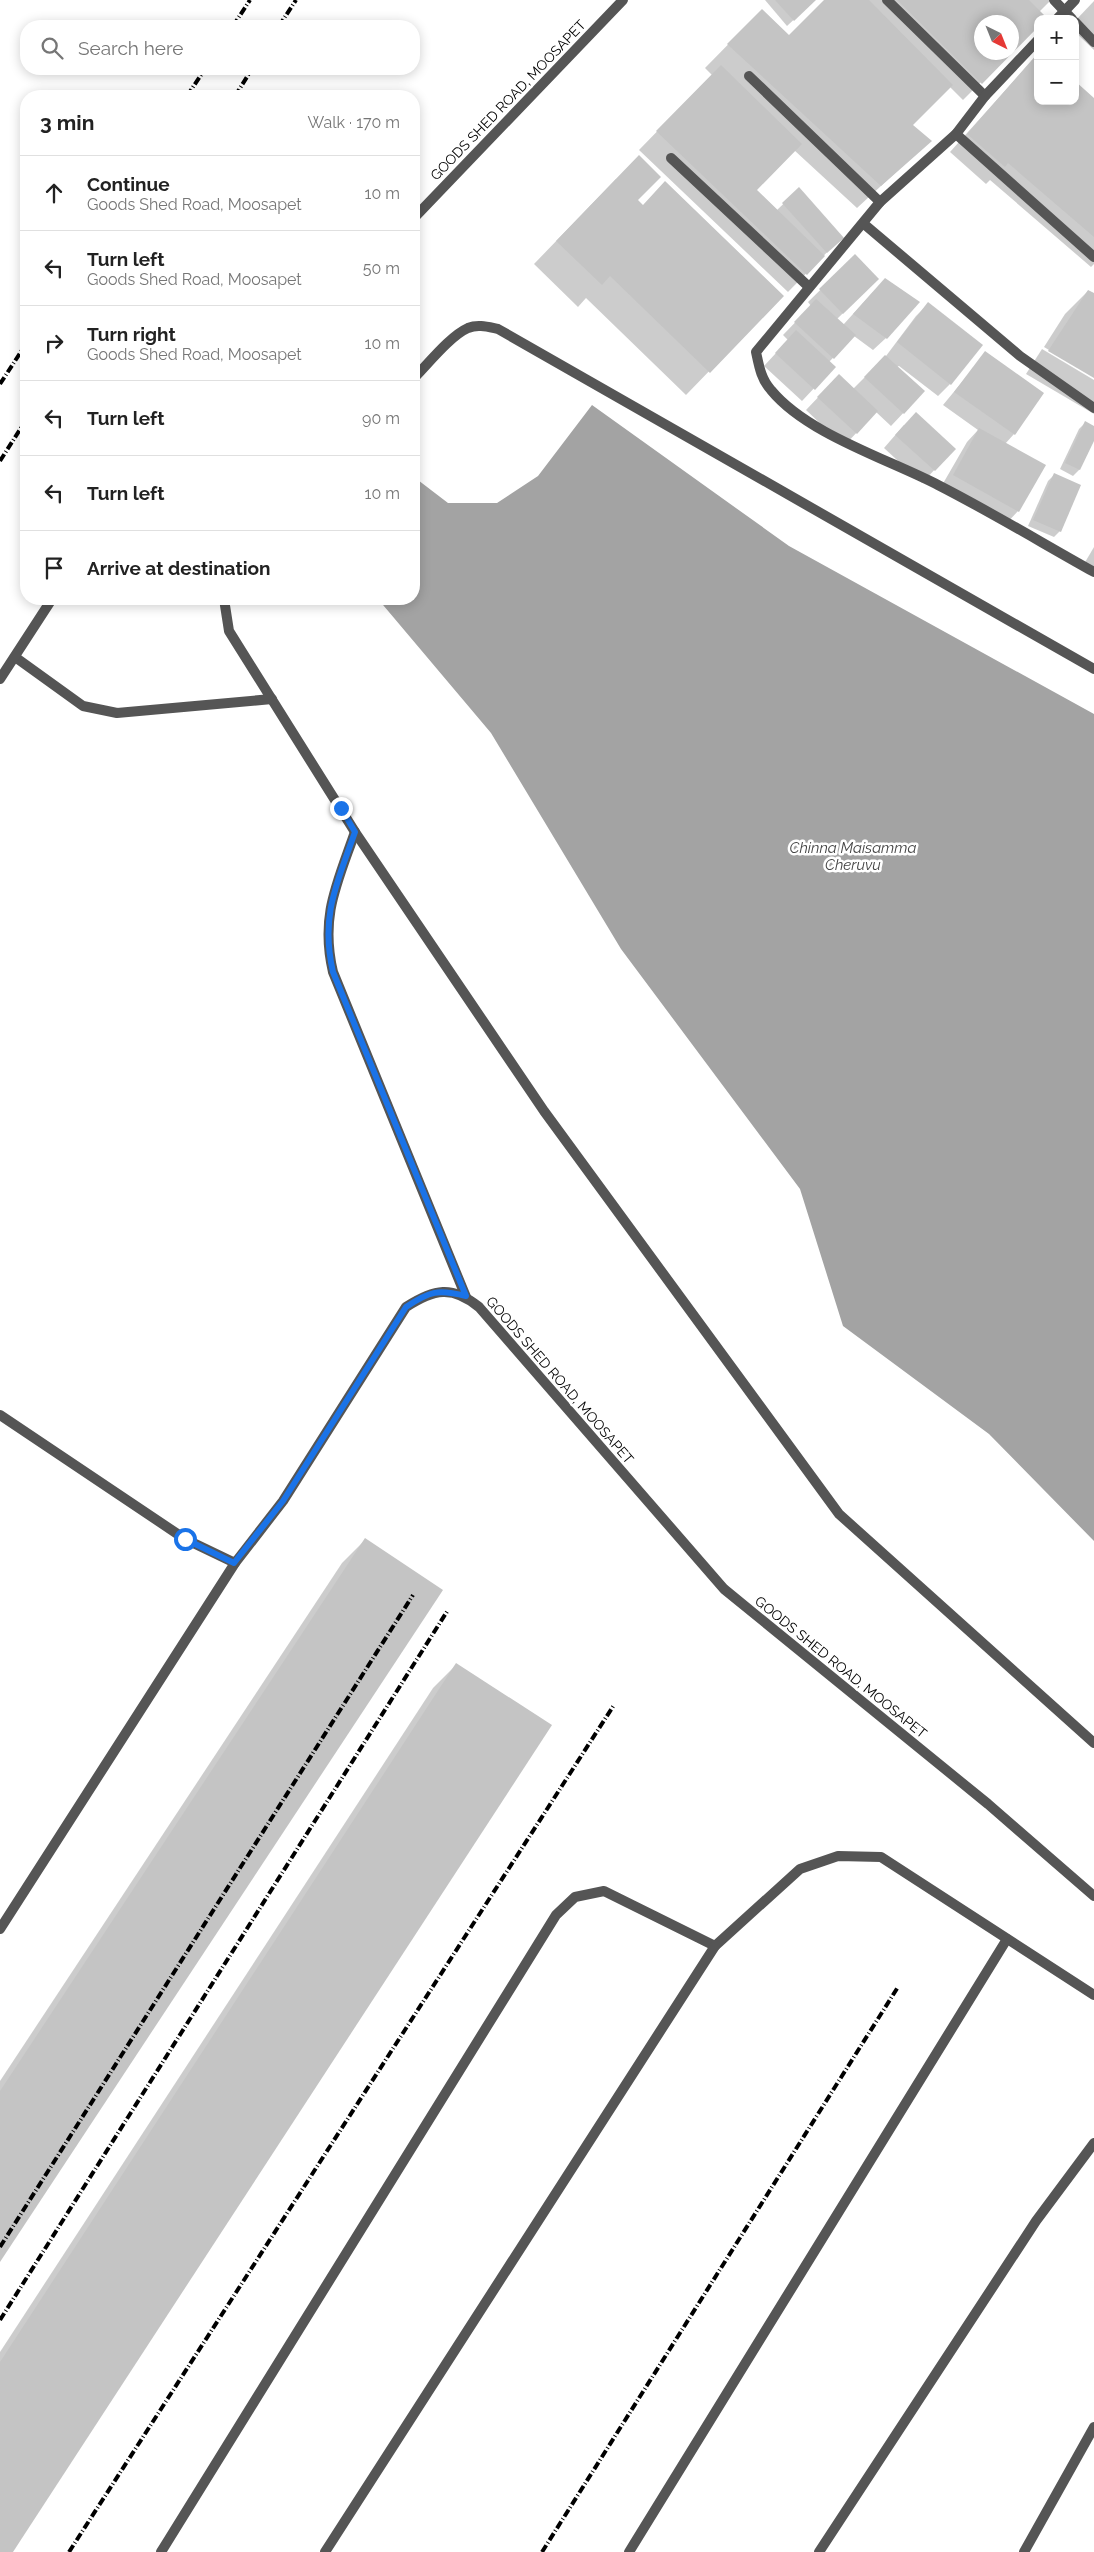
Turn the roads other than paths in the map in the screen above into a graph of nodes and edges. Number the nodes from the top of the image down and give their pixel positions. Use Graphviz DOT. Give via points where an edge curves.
graph roads {
  1 [pos="623,0"];
  2 [pos="887,0"];
  3 [pos="1054,0"];
  4 [pos="1075,0"];
  5 [pos="1064,11"];
  6 [pos="1060,15"];
  7 [pos="1068,15"];
  8 [pos="1079,26"];
  9 [pos="1094,42"];
  10 [pos="1034,44"];
  11 [pos="749,76"];
  12 [pos="985,96"];
  13 [pos="956,134"];
  14 [pos="671,158"];
  15 [pos="880,202"];
  16 [pos="420,212"];
  17 [pos="864,224"];
  18 [pos="1094,257"];
  19 [pos="809,287"];
  20 [pos="420,372"];
  21 [pos="1094,408"];
  22 [pos="1094,572"];
  23 [pos="48,605"];
  24 [pos="225,605"];
  25 [pos="16,657"];
  26 [pos="1094,669"];
  27 [pos="0,679"];
  28 [pos="272,699"];
  29 [pos="355,832"];
  30 [pos="466,1296"];
  31 [pos="0,1415"];
  32 [pos="234,1563"];
  33 [pos="1094,1743"];
  34 [pos="1094,1896"];
  35 [pos="0,1930"];
  36 [pos="1007,1939"];
  37 [pos="715,1946"];
  38 [pos="1094,1995"];
  39 [pos="1094,2144"];
  40 [pos="1094,2427"];
  41 [pos="161,2552"];
  42 [pos="326,2552"];
  43 [pos="629,2552"];
  44 [pos="819,2552"];
  45 [pos="1024,2552"];
  1 -- 16 [label="street, GOODS SHED ROAD, MOOSAPET"];
  2 -- 12 [label="street"];
  3 -- 5 [label="street"];
  4 -- 5 [label="street"];
  5 -- 6 [label="street"];
  5 -- 7 [label="street"];
  8 -- 9 [label="street"];
  10 -- 12 [label="street"];
  11 -- 15 [label="street"];
  12 -- 13 [label="street"];
  13 -- 15 [label="street"];
  13 -- 18 [label="street"];
  14 -- 19 [label="street"];
  15 -- 17 [label="street"];
  17 -- 19 [label="street"];
  17 -- 21 [label="street" via="1020,356"];
  19 -- 22 [label="street" via="756,352 760,373 770,390 790,408 830,434 938,485"];
  20 -- 26 [label="street" via="457,335 469,328 498,329"];
  23 -- 25 [label="street"];
  24 -- 28 [label="street" via="229,631"];
  25 -- 27 [label="street"];
  25 -- 28 [label="street" via="83,706 117,713"];
  28 -- 29 [label="street"];
  29 -- 30 [label="street" via="327,922 331,964"];
  29 -- 33 [label="street" via="544,1112 839,1514"];
  30 -- 32 [label="street, GOODS SHED ROAD, MOOSAPET" via="444,1290 424,1295 406,1307 283,1501"];
  30 -- 34 [label="street, GOODS SHED ROAD, MOOSAPET" via="724,1589 988,1804"];
  31 -- 32 [label="street" via="185,1539"];
  32 -- 35 [label="street, GOODS SHED ROAD, MOOSAPET"];
  36 -- 37 [label="street" via="881,1857 838,1856 800,1869"];
  36 -- 38 [label="street"];
  36 -- 43 [label="street"];
  37 -- 41 [label="street" via="604,1891 575,1897 556,1915"];
  37 -- 42 [label="street"];
  39 -- 44 [label="street" via="1036,2221"];
  40 -- 45 [label="street"];
}
